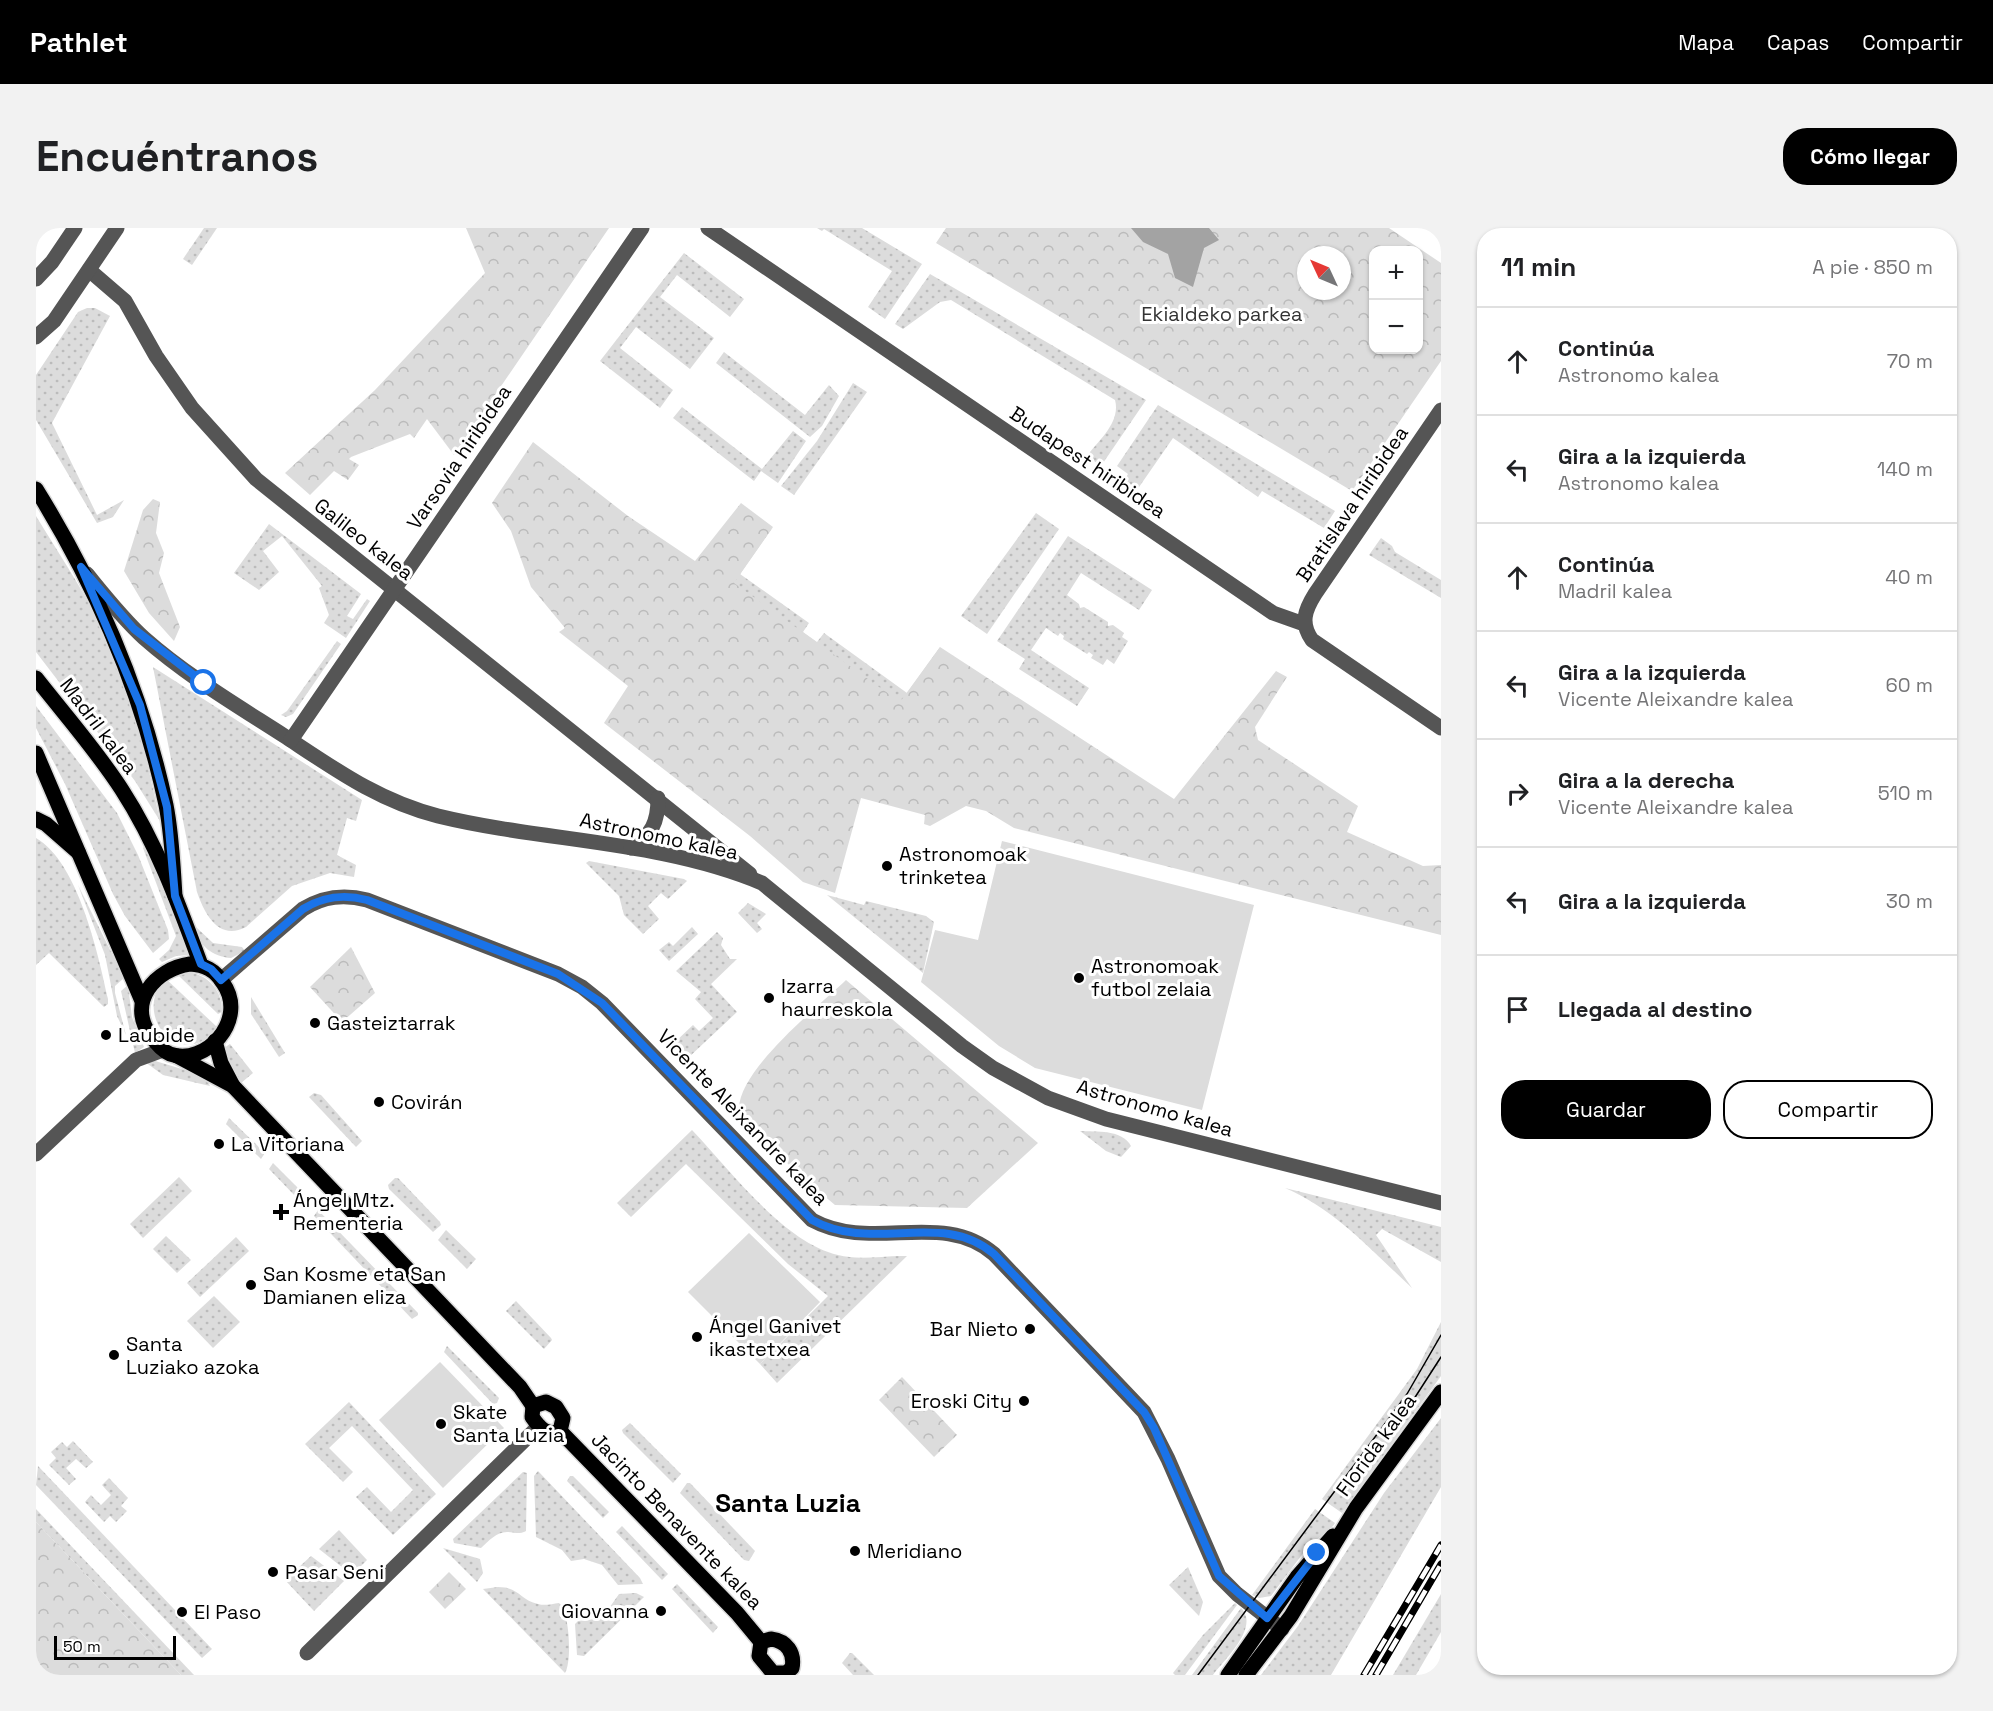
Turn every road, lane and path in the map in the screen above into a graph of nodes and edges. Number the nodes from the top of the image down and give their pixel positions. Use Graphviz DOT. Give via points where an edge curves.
graph roads {
  1 [pos="75,228"];
  2 [pos="117,228"];
  3 [pos="642,228"];
  4 [pos="708,228"];
  5 [pos="89,270"];
  6 [pos="36,279"];
  7 [pos="36,337"];
  8 [pos="1441,410"];
  9 [pos="36,489"];
  10 [pos="81,567"];
  11 [pos="394,590"];
  12 [pos="1304,624"];
  13 [pos="36,678"];
  14 [pos="1441,728"];
  15 [pos="291,740"];
  16 [pos="36,753"];
  17 [pos="658,798"];
  18 [pos="36,819"];
  19 [pos="631,848"];
  20 [pos="81,854"];
  21 [pos="762,883"];
  22 [pos="175,896"];
  23 [pos="201,964"];
  24 [pos="221,980"];
  25 [pos="142,1001"];
  26 [pos="215,1041"];
  27 [pos="170,1053"];
  28 [pos="233,1086"];
  29 [pos="36,1154"];
  30 [pos="1441,1203"];
  31 [pos="1441,1392"];
  32 [pos="534,1406"];
  33 [pos="539,1426"];
  34 [pos="560,1431"];
  35 [pos="1345,1523"];
  36 [pos="1267,1618"];
  37 [pos="1282,1629"];
  38 [pos="761,1642"];
  39 [pos="307,1653"];
  40 [pos="792,1673"];
  41 [pos="770,1674"];
  42 [pos="1228,1675"];
  43 [pos="1246,1675"];
  1 -- 6 [label="street"];
  2 -- 5 [label="street"];
  3 -- 11 [label="street, Varsovia hiribidea"];
  4 -- 12 [label="street, Budapest hiribidea" via="1273,614"];
  5 -- 7 [label="street" via="54,321"];
  5 -- 11 [label="street, Galileo kalea" via="124,302 176,386 238,462"];
  8 -- 12 [label="street, Bratislava hiribidea" via="1315,594 1306,609"];
  9 -- 10 [label="main road, Astronomo kalea"];
  10 -- 15 [label="street, Astronomo kalea" via="145,639"];
  10 -- 22 [label="main road, Astronomo kalea" via="140,705 167,807"];
  11 -- 15 [label="street, Varsovia hiribidea"];
  11 -- 17 [label="street, Galileo kalea"];
  12 -- 14 [label="street" via="1311,640"];
  13 -- 22 [label="main road, Madril kalea" via="122,789"];
  15 -- 19 [label="street, Astronomo kalea" via="351,781 438,816"];
  16 -- 20 [label="main road"];
  17 -- 19 [label="street" via="655,826 645,840"];
  17 -- 21 [label="street, Galileo kalea"];
  18 -- 20 [label="main road"];
  19 -- 21 [label="street, Astronomo kalea" via="699,862"];
  20 -- 25 [label="main road"];
  21 -- 30 [label="street, Astronomo kalea" via="962,1046 1030,1089 1106,1119"];
  22 -- 23 [label="main road, Madril kalea"];
  23 -- 24 [label="main road"];
  23 -- 25 [label="main road" via="165,971"];
  24 -- 26 [label="main road" via="232,998 233,1008 226,1029"];
  24 -- 36 [label="street, Vicente Aleixandre kalea" via="303,909 317,901 342,896 367,900 570,979 602,1003 812,1220 850,1234 958,1234 970,1237 994,1254 1144,1412 1219,1576"];
  25 -- 27 [label="main road" via="145,1026"];
  26 -- 27 [label="main road" via="194,1053"];
  26 -- 28 [label="main road"];
  27 -- 28 [label="main road"];
  27 -- 29 [label="street" via="136,1060"];
  28 -- 32 [label="main road"];
  31 -- 35 [label="main road, Florida kalea"];
  32 -- 33 [label="main road" via="532,1417"];
  32 -- 34 [label="main road" via="546,1402 556,1407 563,1418"];
  33 -- 34 [label="main road" via="551,1433"];
  33 -- 39 [label="street"];
  34 -- 38 [label="main road, Jacinto Benavente kalea"];
  35 -- 36 [label="main road"];
  35 -- 37 [label="main road" via="1323,1566"];
  36 -- 37 [label="street, Vicente Aleixandre kalea"];
  36 -- 42 [label="main road"];
  37 -- 43 [label="main road"];
  38 -- 40 [label="main road" via="771,1639 788,1646 793,1656"];
  38 -- 41 [label="main road" via="757,1650"];
  40 -- 41 [label="main road"];
}
